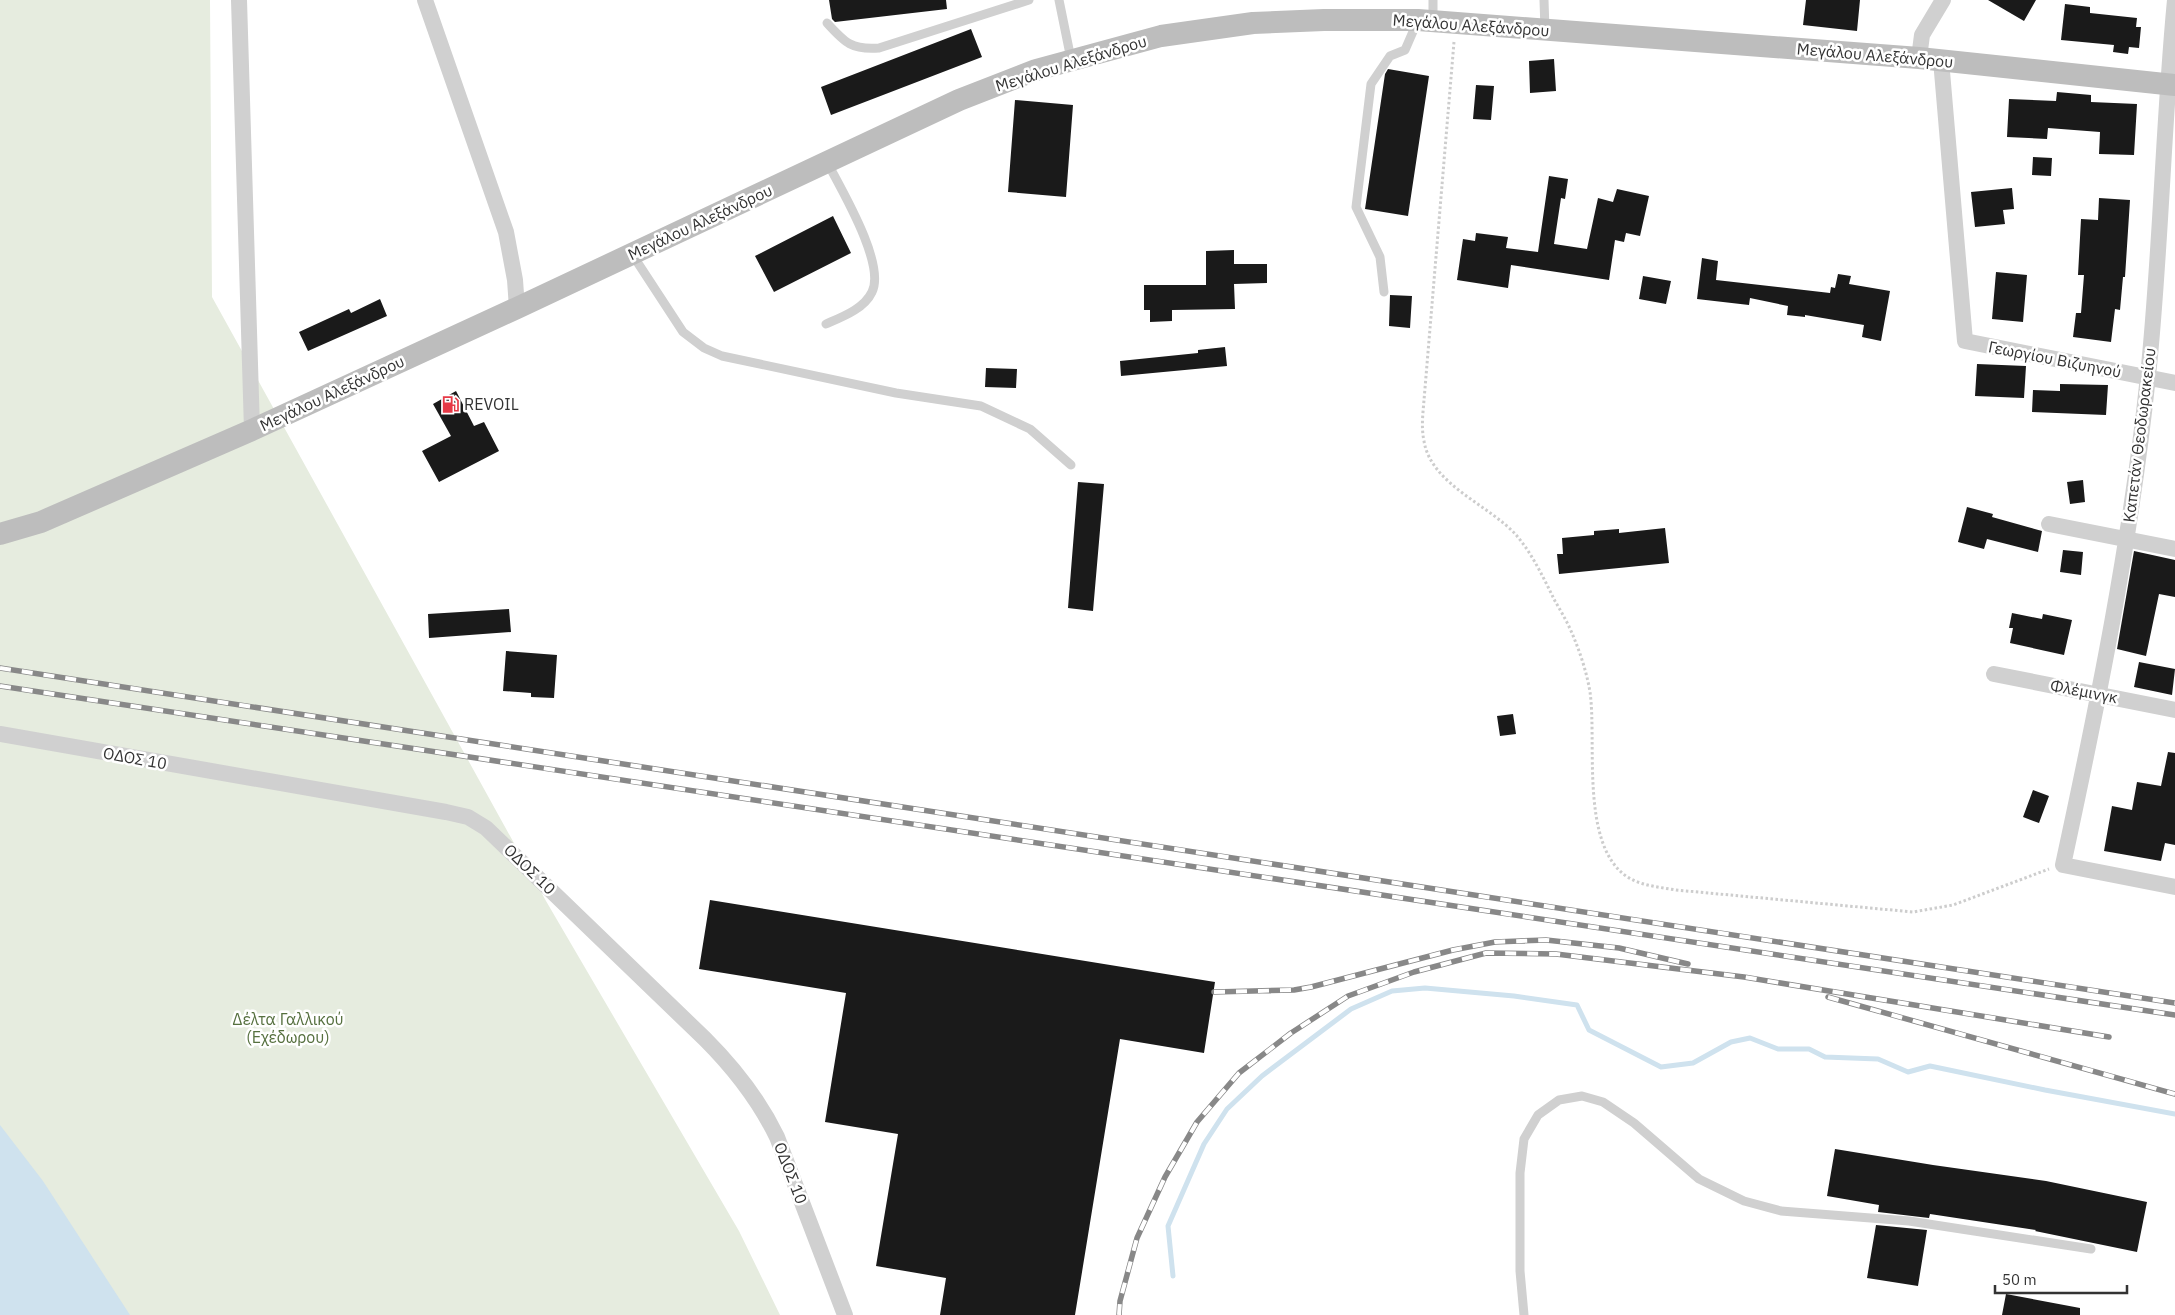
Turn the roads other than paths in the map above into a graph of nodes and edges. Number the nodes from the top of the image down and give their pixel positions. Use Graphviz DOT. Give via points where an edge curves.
graph roads {
  1 [pos="239,0"];
  2 [pos="425,0"];
  3 [pos="1029,0"];
  4 [pos="1059,0"];
  5 [pos="1544,0"];
  6 [pos="1943,0"];
  7 [pos="2175,0"];
  8 [pos="1428,14"];
  9 [pos="828,23"];
  10 [pos="1545,30"];
  11 [pos="1930,59"];
  12 [pos="1071,60"];
  13 [pos="2171,84"];
  14 [pos="827,162"];
  15 [pos="2168,215"];
  16 [pos="632,254"];
  17 [pos="1384,292"];
  18 [pos="517,308"];
  19 [pos="826,324"];
  20 [pos="2148,377"];
  21 [pos="2175,383"];
  22 [pos="252,430"];
  23 [pos="1071,465"];
  24 [pos="2049,524"];
  25 [pos="0,534"];
  26 [pos="2126,538"];
  27 [pos="2175,549"];
  28 [pos="1994,674"];
  29 [pos="2100,694"];
  30 [pos="2175,710"];
  31 [pos="0,734"];
  32 [pos="2175,886"];
  33 [pos="2092,1250"];
  34 [pos="845,1315"];
  35 [pos="1524,1315"];
  1 -- 22 [label="street"];
  2 -- 18 [label="street" via="506,232"];
  3 -- 9 [label="lane" via="879,48 853,47"];
  4 -- 12 [label="lane"];
  5 -- 10 [label="lane"];
  6 -- 11 [label="street" via="1922,35"];
  7 -- 13 [label="street, Καπετάν Θεοδωρακείου"];
  8 -- 10 [label="street, Μεγάλου Αλεξάνδρου" via="1456,24"];
  8 -- 12 [label="street, Μεγάλου Αλεξάνδρου" via="1253,23 1161,36"];
  8 -- 17 [label="lane" via="1405,50 1390,56 1371,84 1356,207 1380,257"];
  10 -- 11 [label="street, Μεγάλου Αλεξάνδρου"];
  11 -- 13 [label="street, Μεγάλου Αλεξάνδρου"];
  11 -- 20 [label="street, Γεωργίου Βιζυηνού" via="1965,342"];
  12 -- 14 [label="street, Μεγάλου Αλεξάνδρου" via="958,100"];
  13 -- 15 [label="street, Καπετάν Θεοδωρακείου"];
  14 -- 16 [label="street, Μεγάλου Αλεξάνδρου"];
  14 -- 19 [label="lane" via="871,251 875,272 873,291 867,301"];
  15 -- 20 [label="street, Καπετάν Θεοδωρακείου"];
  16 -- 18 [label="street, Μεγάλου Αλεξάνδρου"];
  16 -- 23 [label="lane" via="683,332 704,348 722,356 848,384 982,406 1030,429"];
  18 -- 22 [label="street, Μεγάλου Αλεξάνδρου"];
  20 -- 21 [label="street, Γεωργίου Βιζυηνού"];
  20 -- 26 [label="street, Καπετάν Θεοδωρακείου"];
  22 -- 25 [label="street, Μεγάλου Αλεξάνδρου" via="41,522"];
  24 -- 26 [label="street"];
  26 -- 27 [label="street"];
  26 -- 29 [label="street, Καπετάν Θεοδωρακείου"];
  28 -- 29 [label="street, Φλέμινγκ"];
  29 -- 30 [label="street, Φλέμινγκ"];
  29 -- 32 [label="street, Καπετάν Θεοδωρακείου" via="2063,864"];
  31 -- 34 [label="street, ΟΔΟΣ 10" via="446,812 468,817 486,828 726,1060 764,1110"];
  33 -- 35 [label="lane" via="1909,1221 1781,1211 1744,1201 1699,1179 1634,1123 1603,1102 1582,1096 1559,1100 1538,1116 1524,1139 1520,1173 1520,1271"];
}
